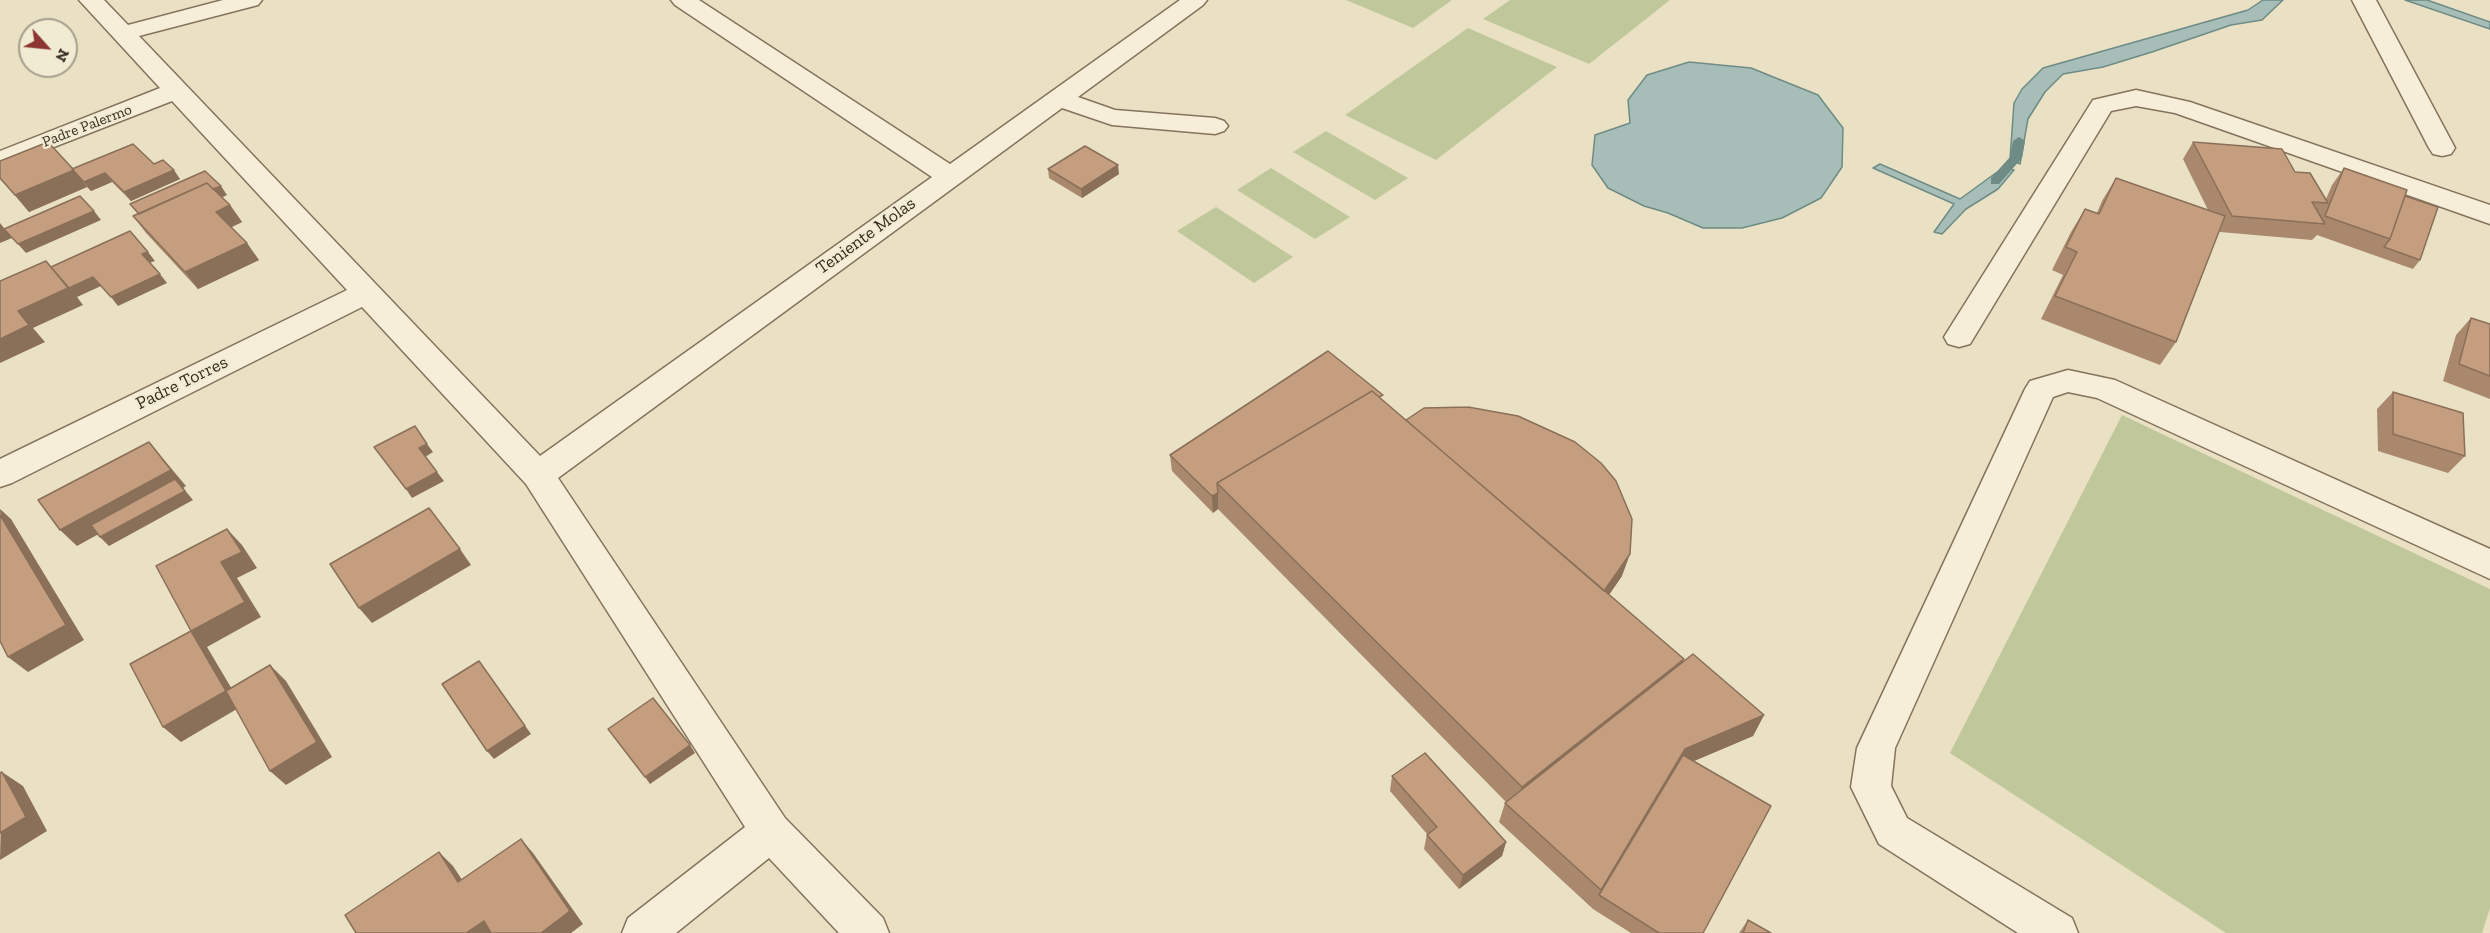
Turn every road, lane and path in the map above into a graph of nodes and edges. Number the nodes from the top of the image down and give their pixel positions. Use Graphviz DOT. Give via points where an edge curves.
graph roads {
  1 [pos="91,0"];
  2 [pos="250,0"];
  3 [pos="683,0"];
  4 [pos="1195,0"];
  5 [pos="2364,0"];
  6 [pos="124,33"];
  7 [pos="175,91"];
  8 [pos="1058,98"];
  9 [pos="1215,126"];
  10 [pos="2442,148"];
  11 [pos="0,160"];
  12 [pos="950,176"];
  13 [pos="2490,215"];
  14 [pos="365,293"];
  15 [pos="1959,337"];
  16 [pos="0,474"];
  17 [pos="538,475"];
  18 [pos="2490,565"];
  19 [pos="771,831"];
  20 [pos="643,933"];
  21 [pos="868,933"];
  22 [pos="2057,933"];
  1 -- 6 [label="street"];
  2 -- 6 [label="street"];
  3 -- 12 [label="street"];
  4 -- 8 [label="street, Teniente Molas"];
  5 -- 10 [label="street"];
  6 -- 7 [label="street"];
  7 -- 11 [label="street, Padre Palermo"];
  7 -- 14 [label="street"];
  8 -- 9 [label="street" via="1112,117"];
  8 -- 12 [label="street, Teniente Molas"];
  12 -- 17 [label="street, Teniente Molas"];
  13 -- 15 [label="street" via="2181,107 2136,98 2102,105"];
  14 -- 16 [label="street, Padre Torres"];
  14 -- 17 [label="street"];
  17 -- 19 [label="street"];
  18 -- 22 [label="street" via="2104,388 2068,381 2041,389 1876,748 1871,787 1893,831"];
  19 -- 20 [label="street"];
  19 -- 21 [label="street"];
}
